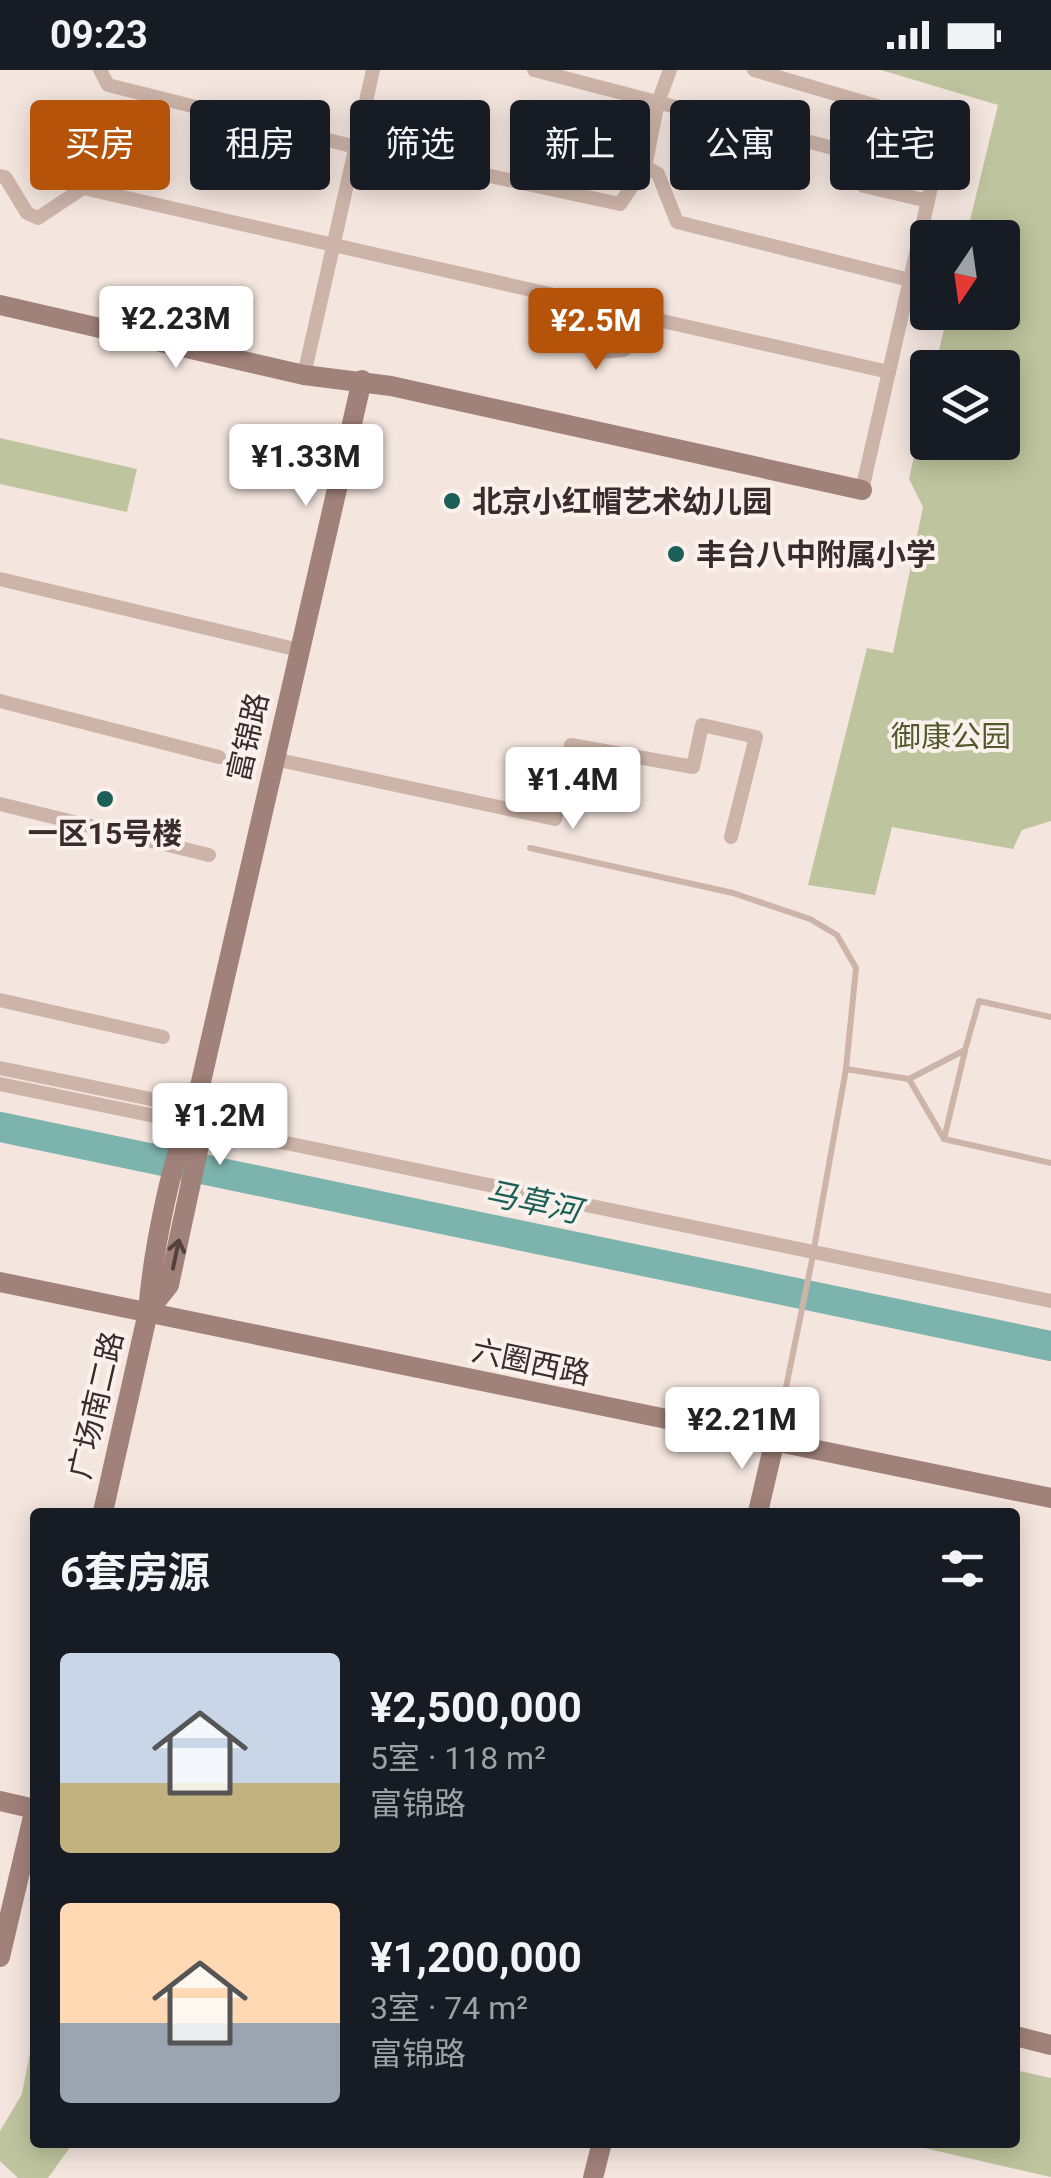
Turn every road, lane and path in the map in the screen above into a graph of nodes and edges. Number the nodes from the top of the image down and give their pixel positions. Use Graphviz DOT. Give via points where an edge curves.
graph roads {
  1 [pos="100,70"];
  2 [pos="372,70"];
  3 [pos="534,70"];
  4 [pos="670,70"];
  5 [pos="754,70"];
  6 [pos="366,100"];
  7 [pos="658,102"];
  8 [pos="650,142"];
  9 [pos="350,146"];
  10 [pos="650,170"];
  11 [pos="350,175"];
  12 [pos="0,176"];
  13 [pos="554,190"];
  14 [pos="629,190"];
  15 [pos="928,201"];
  16 [pos="924,220"];
  17 [pos="334,248"];
  18 [pos="910,280"];
  19 [pos="0,305"];
  20 [pos="889,372"];
  21 [pos="304,375"];
  22 [pos="362,380"];
  23 [pos="862,490"];
  24 [pos="0,581"];
  25 [pos="299,650"];
  26 [pos="0,701"];
  27 [pos="219,757"];
  28 [pos="274,759"];
  29 [pos="0,804"];
  30 [pos="731,837"];
  31 [pos="530,848"];
  32 [pos="209,855"];
  33 [pos="0,1000"];
  34 [pos="1051,1017"];
  35 [pos="163,1037"];
  36 [pos="965,1050"];
  37 [pos="0,1068"];
  38 [pos="846,1068"];
  39 [pos="908,1079"];
  40 [pos="0,1084"];
  41 [pos="193,1125"];
  42 [pos="944,1139"];
  43 [pos="1051,1163"];
  44 [pos="812,1258"];
  45 [pos="0,1282"];
  46 [pos="1051,1301"];
  47 [pos="148,1312"];
  48 [pos="774,1444"];
  49 [pos="1051,1498"];
  50 [pos="104,1508"];
  51 [pos="759,1508"];
  52 [pos="0,1801"];
  53 [pos="30,1808"];
  54 [pos="30,1830"];
  55 [pos="0,1957"];
  56 [pos="1020,2037"];
  57 [pos="1051,2045"];
  58 [pos="600,2148"];
  59 [pos="593,2178"];
  1 -- 9 [label="street" via="108,85"];
  2 -- 6 [label="street"];
  3 -- 7 [label="street"];
  4 -- 7 [label="street"];
  5 -- 15 [label="street" via="945,126"];
  7 -- 8 [label="street"];
  7 -- 15 [label="street" via="860,154 864,186"];
  10 -- 18 [label="street" via="658,174 677,222"];
  11 -- 17 [label="street"];
  12 -- 17 [label="street" via="38,218 82,188"];
  13 -- 14 [label="street" via="620,204"];
  15 -- 16 [label="street"];
  17 -- 20 [label="street" via="589,304 602,352 624,350 648,318"];
  17 -- 21 [label="street"];
  18 -- 20 [label="street"];
  19 -- 21 [label="street"];
  20 -- 23 [label="street"];
  21 -- 22 [label="street"];
  22 -- 23 [label="street"];
  22 -- 25 [label="street, 富锦路"];
  24 -- 25 [label="street"];
  25 -- 28 [label="street, 富锦路"];
  26 -- 27 [label="street"];
  28 -- 30 [label="street" via="555,820 571,744 693,767 702,725 756,737"];
  28 -- 41 [label="street, 富锦路"];
  29 -- 32 [label="street"];
  31 -- 38 [label="lane" via="732,893 837,935 856,968"];
  33 -- 35 [label="street"];
  34 -- 36 [label="lane" via="979,1001"];
  36 -- 39 [label="lane"];
  36 -- 42 [label="lane"];
  37 -- 41 [label="street"];
  38 -- 39 [label="lane"];
  38 -- 44 [label="lane"];
  39 -- 42 [label="lane"];
  40 -- 41 [label="street"];
  41 -- 44 [label="street"];
  41 -- 47 [label="street, 富锦路" via="150,1280"];
  42 -- 43 [label="lane"];
  44 -- 46 [label="street"];
  44 -- 48 [label="lane"];
  45 -- 47 [label="street, 六圈西路"];
  47 -- 48 [label="street, 六圈西路"];
  47 -- 50 [label="street, 广场南二路"];
  48 -- 49 [label="street, 六圈西路"];
  48 -- 51 [label="street"];
  52 -- 53 [label="street"];
  54 -- 55 [label="street"];
  56 -- 57 [label="street"];
  58 -- 59 [label="street"];
}
